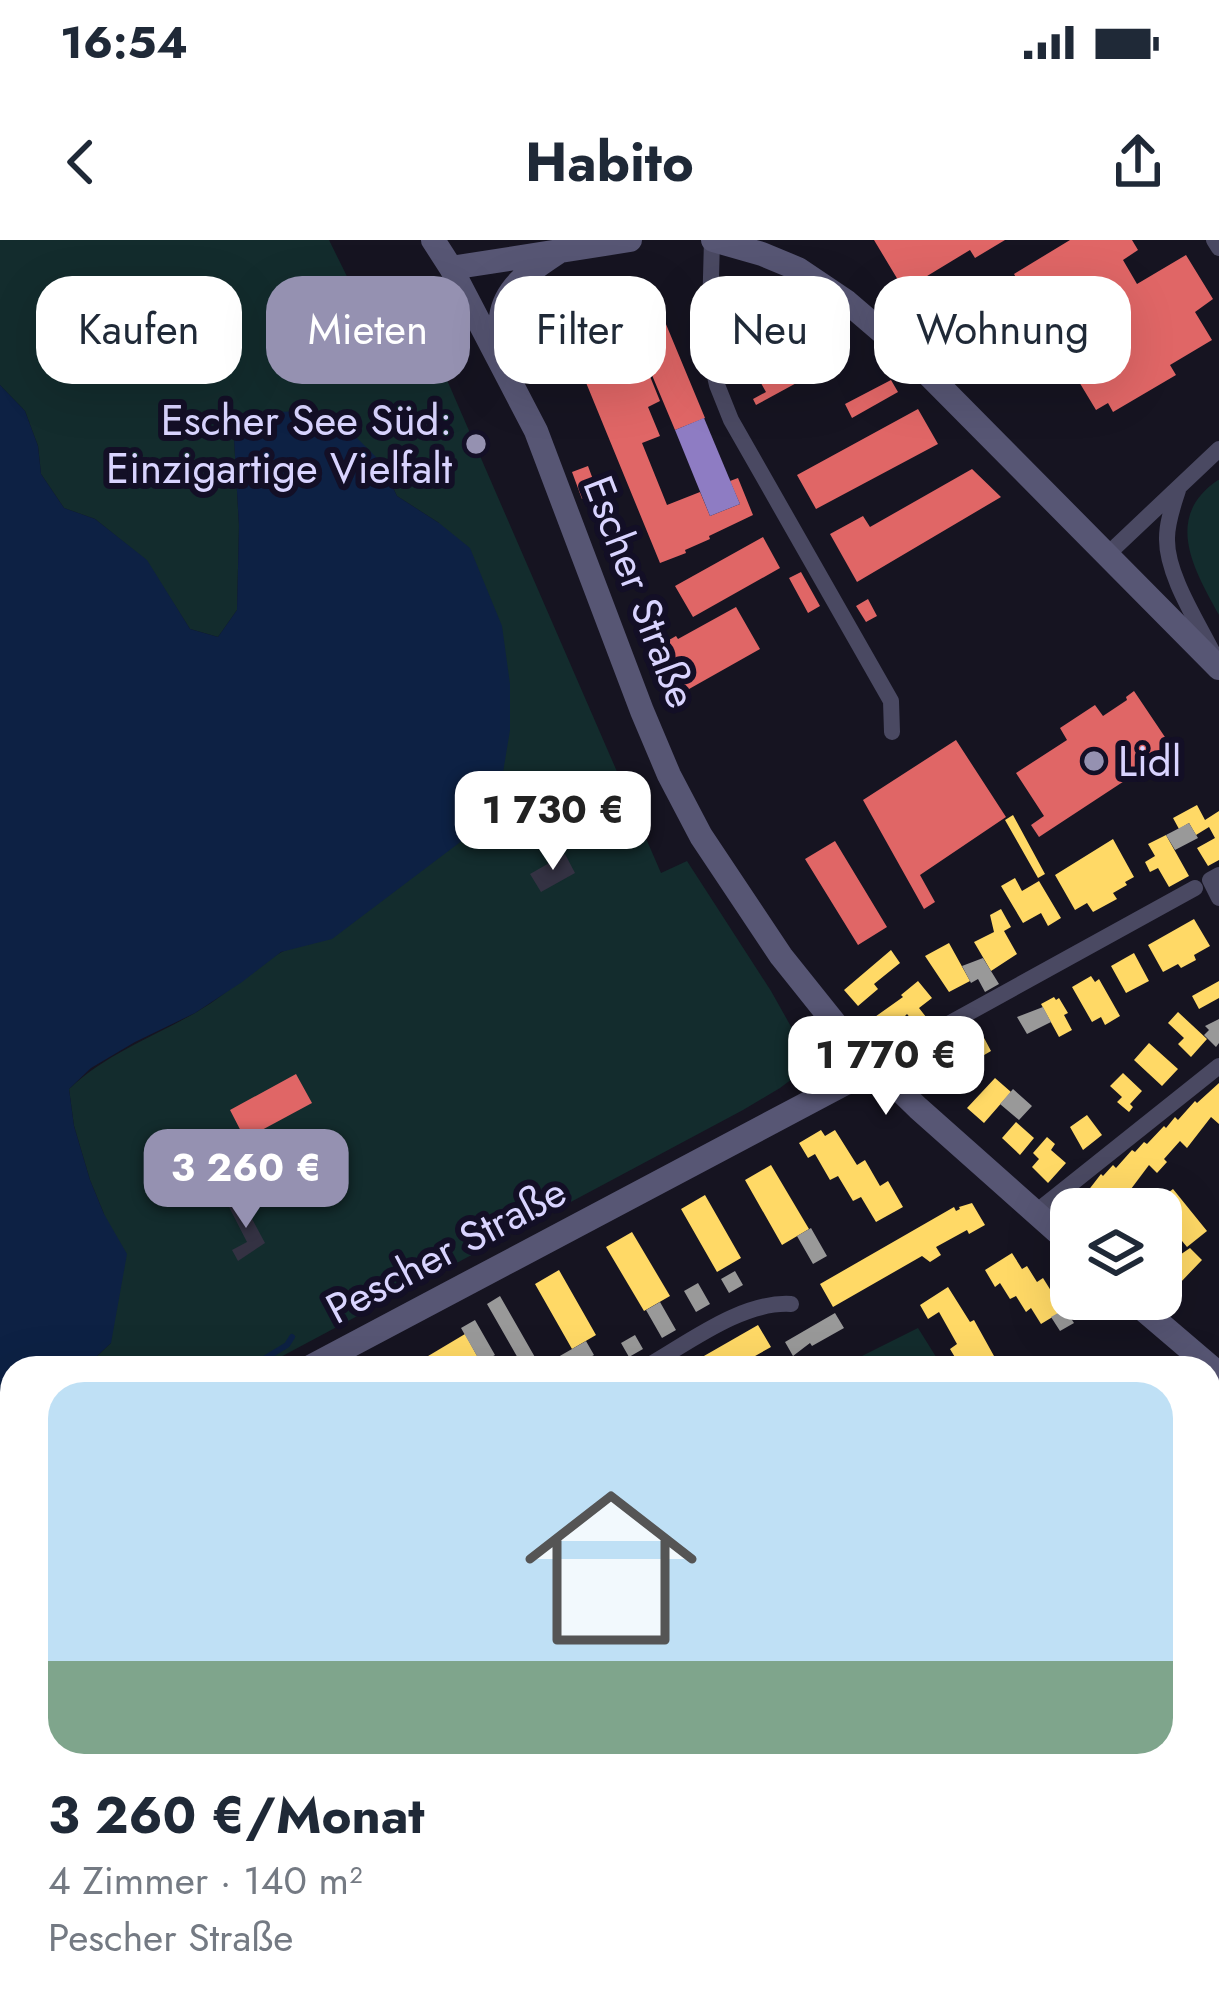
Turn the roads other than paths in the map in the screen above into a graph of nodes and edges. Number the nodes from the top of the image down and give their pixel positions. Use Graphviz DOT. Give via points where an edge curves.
graph roads {
  1 [pos="434,240"];
  2 [pos="630,240"];
  3 [pos="712,240"];
  4 [pos="1214,240"];
  5 [pos="1219,248"];
  6 [pos="564,249"];
  7 [pos="451,268"];
  8 [pos="526,276"];
  9 [pos="494,349"];
  10 [pos="512,384"];
  11 [pos="1219,449"];
  12 [pos="1178,490"];
  13 [pos="1108,554"];
  14 [pos="1219,666"];
  15 [pos="892,732"];
  16 [pos="1208,881"];
  17 [pos="1219,898"];
  18 [pos="874,1065"];
  19 [pos="1219,1066"];
  20 [pos="1036,1212"];
  21 [pos="1050,1225"];
  22 [pos="791,1304"];
  23 [pos="1156,1320"];
  24 [pos="331,1356"];
  25 [pos="665,1356"];
  26 [pos="1198,1356"];
  1 -- 7 [label="main road, Escher Straße"];
  2 -- 6 [label="main road"];
  3 -- 13 [label="main road" via="798,269 847,302"];
  3 -- 15 [label="street" via="709,351 717,385 891,701"];
  4 -- 5 [label="street"];
  6 -- 7 [label="main road"];
  6 -- 8 [label="main road"];
  7 -- 9 [label="main road, Escher Straße"];
  10 -- 18 [label="main road, Escher Straße" via="660,754 701,836 781,956"];
  11 -- 12 [label="street"];
  12 -- 13 [label="street"];
  12 -- 14 [label="street" via="1169,519 1172,570"];
  13 -- 14 [label="main road"];
  16 -- 17 [label="street"];
  16 -- 18 [label="street"];
  18 -- 20 [label="main road, Escher Straße"];
  18 -- 24 [label="main road, Pescher Straße"];
  19 -- 20 [label="street"];
  20 -- 21 [label="main road, Escher Straße"];
  22 -- 25 [label="street" via="750,1308"];
  23 -- 26 [label="main road"];
}
